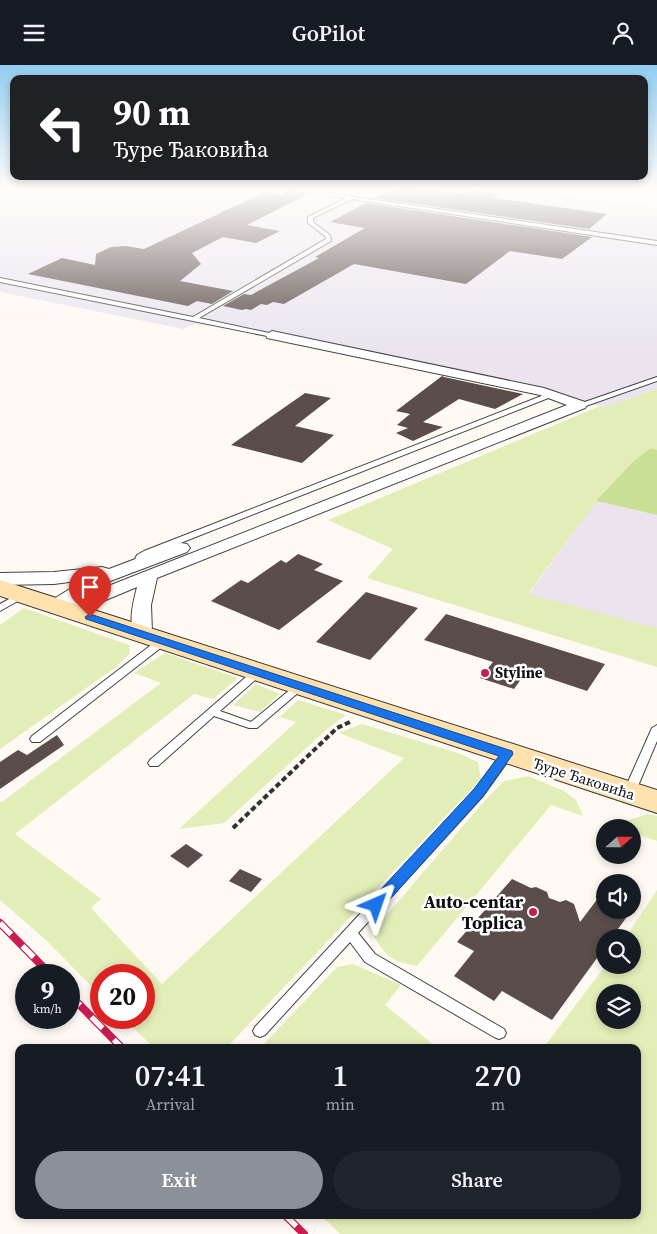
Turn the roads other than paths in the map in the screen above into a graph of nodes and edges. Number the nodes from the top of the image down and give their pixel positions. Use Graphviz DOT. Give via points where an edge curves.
graph roads {
  1 [pos="325,243"];
  2 [pos="0,280"];
  3 [pos="194,319"];
  4 [pos="272,335"];
  5 [pos="657,379"];
  6 [pos="557,397"];
  7 [pos="580,405"];
  8 [pos="140,568"];
  9 [pos="0,579"];
  10 [pos="11,591"];
  11 [pos="0,608"];
  12 [pos="64,609"];
  13 [pos="153,638"];
  14 [pos="258,672"];
  15 [pos="301,686"];
  16 [pos="213,712"];
  17 [pos="657,728"];
  18 [pos="36,739"];
  19 [pos="507,754"];
  20 [pos="154,763"];
  21 [pos="643,797"];
  22 [pos="350,933"];
  23 [pos="260,1031"];
  24 [pos="499,1033"];
  1 -- 3 [label="lane"];
  2 -- 3 [label="lane"];
  3 -- 4 [label="lane"];
  4 -- 6 [label="street"];
  5 -- 7 [label="lane"];
  6 -- 7 [label="street"];
  6 -- 8 [label="street"];
  7 -- 8 [label="street"];
  8 -- 9 [label="street" via="54,578"];
  8 -- 12 [label="street" via="89,600"];
  8 -- 13 [label="street" via="142,632"];
  10 -- 11 [label="lane"];
  10 -- 12 [label="street, Ђуре Ђаковића"];
  12 -- 13 [label="street, Ђуре Ђаковића"];
  13 -- 14 [label="street, Ђуре Ђаковића"];
  13 -- 18 [label="lane"];
  14 -- 15 [label="street, Ђуре Ђаковића"];
  14 -- 16 [label="lane"];
  15 -- 16 [label="lane" via="253,726"];
  15 -- 19 [label="street, Ђуре Ђаковића"];
  16 -- 20 [label="lane"];
  17 -- 21 [label="lane"];
  19 -- 21 [label="street, Ђуре Ђаковића"];
  19 -- 22 [label="lane" via="478,793"];
  22 -- 23 [label="lane"];
  22 -- 24 [label="lane" via="370,958"];
}
